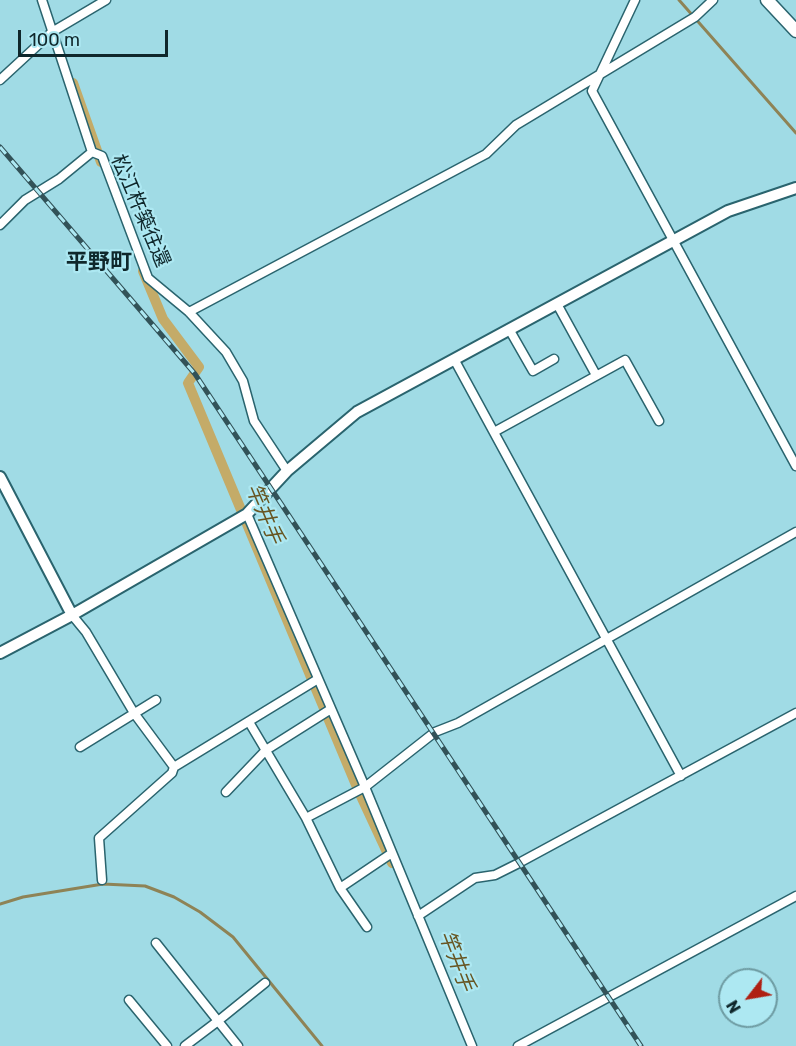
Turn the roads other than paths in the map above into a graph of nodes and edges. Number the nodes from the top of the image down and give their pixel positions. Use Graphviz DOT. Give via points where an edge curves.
graph roads {
  1 [pos="42,0"];
  2 [pos="106,0"];
  3 [pos="635,0"];
  4 [pos="713,0"];
  5 [pos="767,0"];
  6 [pos="796,31"];
  7 [pos="52,32"];
  8 [pos="602,72"];
  9 [pos="0,80"];
  10 [pos="92,152"];
  11 [pos="796,188"];
  12 [pos="0,225"];
  13 [pos="675,240"];
  14 [pos="557,304"];
  15 [pos="189,312"];
  16 [pos="510,329"];
  17 [pos="454,359"];
  18 [pos="554,359"];
  19 [pos="596,375"];
  20 [pos="659,421"];
  21 [pos="494,432"];
  22 [pos="796,466"];
  23 [pos="287,471"];
  24 [pos="0,477"];
  25 [pos="246,514"];
  26 [pos="796,532"];
  27 [pos="72,615"];
  28 [pos="608,637"];
  29 [pos="0,653"];
  30 [pos="318,679"];
  31 [pos="156,700"];
  32 [pos="331,709"];
  33 [pos="134,713"];
  34 [pos="796,713"];
  35 [pos="249,722"];
  36 [pos="80,747"];
  37 [pos="266,750"];
  38 [pos="174,767"];
  39 [pos="681,776"];
  40 [pos="365,787"];
  41 [pos="226,792"];
  42 [pos="306,818"];
  43 [pos="392,853"];
  44 [pos="102,880"];
  45 [pos="340,888"];
  46 [pos="796,896"];
  47 [pos="418,916"];
  48 [pos="366,927"];
  49 [pos="156,943"];
  50 [pos="265,983"];
  51 [pos="129,1000"];
  52 [pos="218,1021"];
  53 [pos="167,1046"];
  54 [pos="185,1046"];
  55 [pos="237,1046"];
  56 [pos="471,1046"];
  57 [pos="518,1046"];
  1 -- 7 [label="street, 松江杵築往還"];
  2 -- 7 [label="street"];
  3 -- 8 [label="street"];
  4 -- 8 [label="street" via="695,16"];
  5 -- 6 [label="main road"];
  7 -- 9 [label="street"];
  7 -- 10 [label="street, 松江杵築往還"];
  8 -- 13 [label="street" via="592,91"];
  8 -- 15 [label="street" via="516,125 486,154"];
  10 -- 12 [label="street" via="25,200"];
  10 -- 15 [label="street, 松江杵築往還" via="102,156 148,278"];
  11 -- 13 [label="street" via="728,211"];
  13 -- 14 [label="street"];
  13 -- 22 [label="street"];
  14 -- 16 [label="street"];
  14 -- 19 [label="street"];
  15 -- 23 [label="street, 松江杵築往還" via="226,352 243,381 254,421"];
  16 -- 17 [label="street"];
  16 -- 18 [label="street" via="533,371"];
  17 -- 21 [label="street"];
  17 -- 23 [label="street" via="357,412"];
  19 -- 20 [label="street" via="625,360"];
  19 -- 21 [label="street"];
  21 -- 28 [label="street"];
  23 -- 25 [label="street"];
  24 -- 27 [label="street"];
  25 -- 27 [label="street"];
  25 -- 30 [label="street"];
  26 -- 28 [label="street"];
  27 -- 29 [label="street"];
  27 -- 33 [label="street"];
  28 -- 39 [label="street"];
  28 -- 40 [label="street" via="458,723 435,732"];
  30 -- 32 [label="street"];
  30 -- 35 [label="street"];
  31 -- 33 [label="street"];
  32 -- 37 [label="street"];
  32 -- 40 [label="street"];
  33 -- 36 [label="street"];
  33 -- 38 [label="street"];
  34 -- 39 [label="street"];
  35 -- 37 [label="street"];
  35 -- 38 [label="street"];
  37 -- 41 [label="street"];
  37 -- 42 [label="street"];
  38 -- 44 [label="street" via="99,838"];
  39 -- 47 [label="street" via="495,875 475,878"];
  40 -- 42 [label="street"];
  40 -- 43 [label="street"];
  42 -- 45 [label="street"];
  43 -- 45 [label="street"];
  43 -- 47 [label="street"];
  45 -- 48 [label="street"];
  46 -- 57 [label="street"];
  47 -- 56 [label="street"];
  49 -- 52 [label="street"];
  50 -- 52 [label="street"];
  51 -- 53 [label="street"];
  52 -- 54 [label="street"];
  52 -- 55 [label="street"];
}
